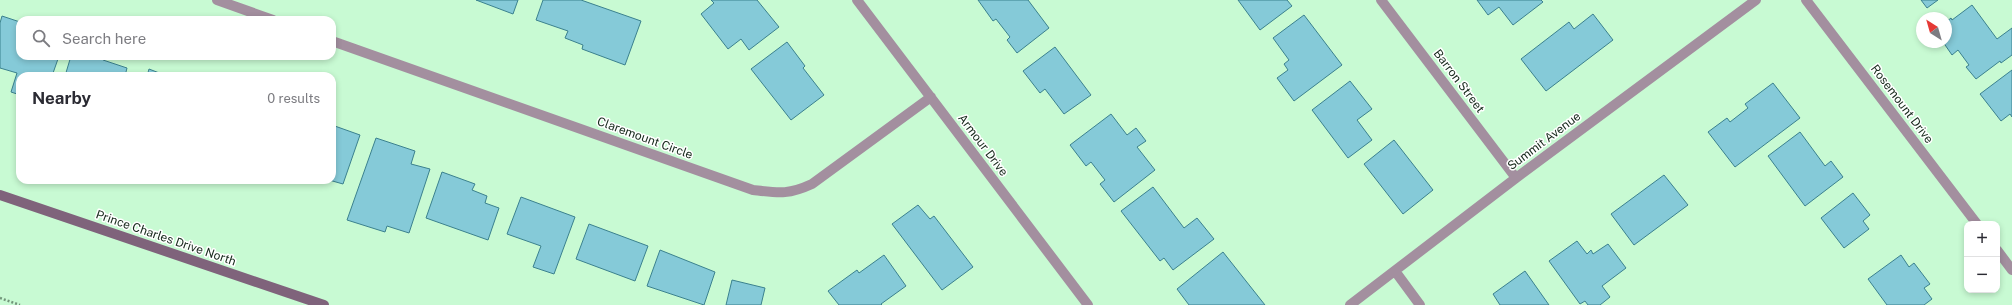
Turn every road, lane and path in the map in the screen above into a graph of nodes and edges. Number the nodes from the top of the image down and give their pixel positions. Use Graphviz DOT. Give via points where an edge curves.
graph roads {
  1 [pos="217,0"];
  2 [pos="857,0"];
  3 [pos="1381,0"];
  4 [pos="1756,0"];
  5 [pos="1806,0"];
  6 [pos="262,16"];
  7 [pos="336,42"];
  8 [pos="931,97"];
  9 [pos="1516,178"];
  10 [pos="0,195"];
  11 [pos="1975,221"];
  12 [pos="2000,254"];
  13 [pos="2012,270"];
  14 [pos="1395,271"];
  15 [pos="0,298"];
  16 [pos="20,305"];
  17 [pos="324,305"];
  18 [pos="1088,305"];
  19 [pos="1350,305"];
  20 [pos="1420,305"];
  1 -- 6 [label="street"];
  2 -- 8 [label="street, Armour Drive"];
  3 -- 9 [label="street, Barron Street"];
  4 -- 9 [label="street, Summit Avenue"];
  5 -- 11 [label="street, Rosemount Drive"];
  7 -- 8 [label="street, Claremount Circle" via="753,190 774,193 794,192 812,184"];
  8 -- 18 [label="street, Armour Drive"];
  9 -- 14 [label="street, Summit Avenue"];
  10 -- 17 [label="main road, Prince Charles Drive North"];
  12 -- 13 [label="street"];
  14 -- 19 [label="street, Summit Avenue"];
  14 -- 20 [label="street"];
  15 -- 16 [label="path"];
}
